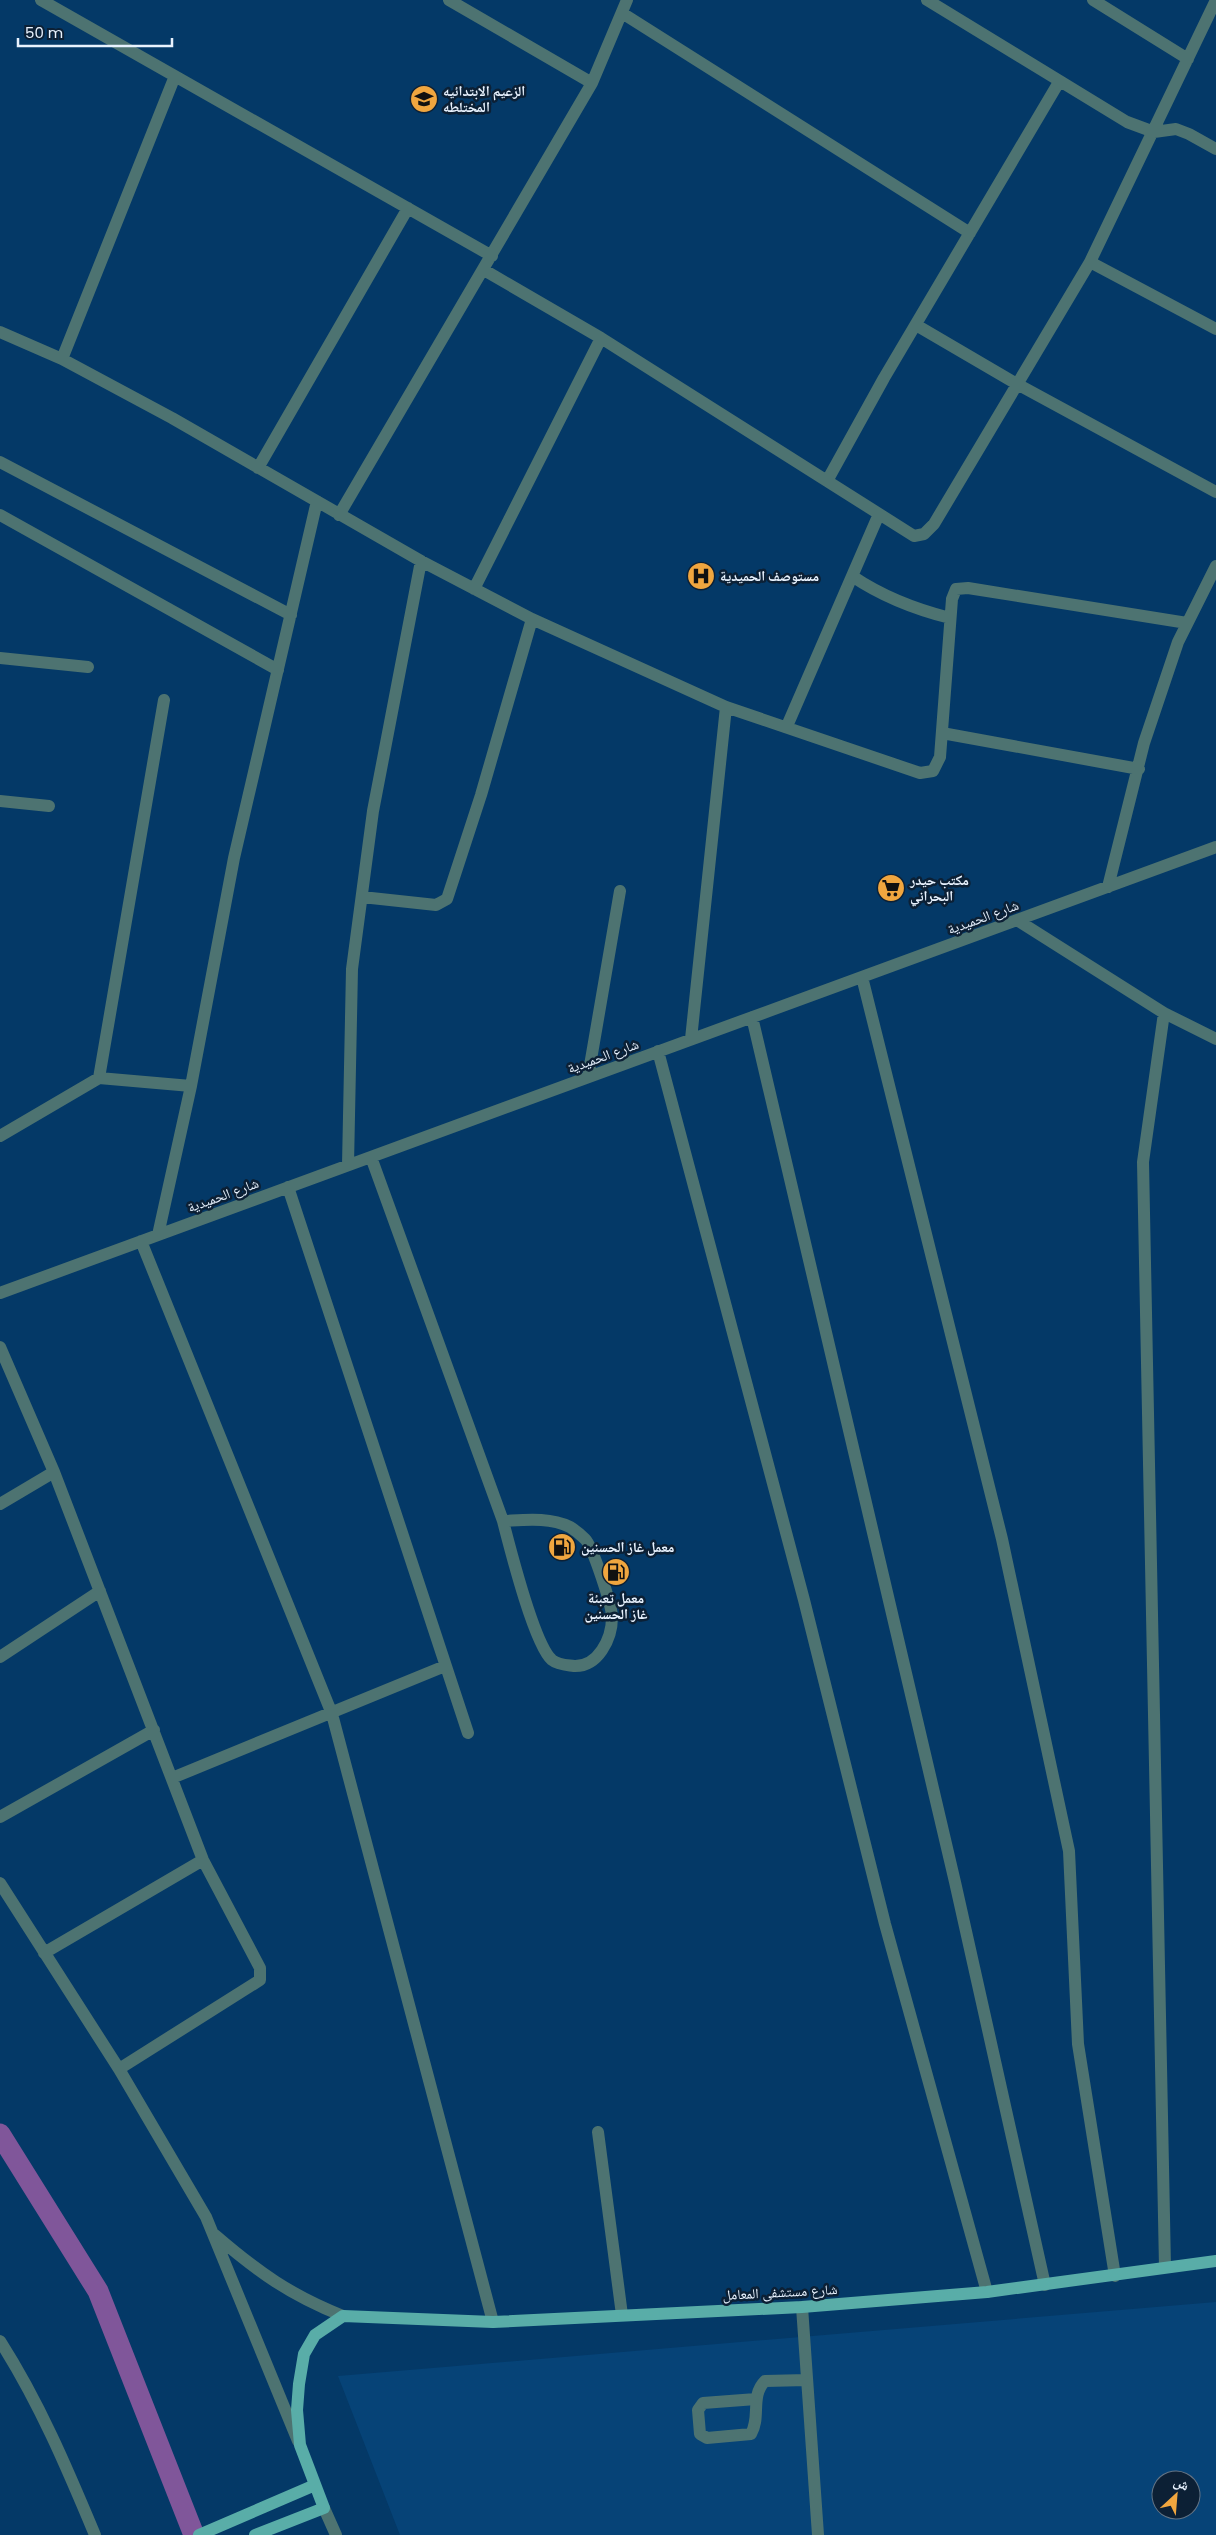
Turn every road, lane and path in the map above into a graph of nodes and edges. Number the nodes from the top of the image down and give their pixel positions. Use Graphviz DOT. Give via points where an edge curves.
graph roads {
  1 [pos="41,0"];
  2 [pos="449,0"];
  3 [pos="627,0"];
  4 [pos="927,0"];
  5 [pos="1093,0"];
  6 [pos="1216,0"];
  7 [pos="622,13"];
  8 [pos="1188,59"];
  9 [pos="175,76"];
  10 [pos="1059,82"];
  11 [pos="592,83"];
  12 [pos="1154,132"];
  13 [pos="1216,149"];
  14 [pos="408,208"];
  15 [pos="970,233"];
  16 [pos="492,256"];
  17 [pos="1090,262"];
  18 [pos="484,270"];
  19 [pos="916,325"];
  20 [pos="1216,329"];
  21 [pos="0,332"];
  22 [pos="601,338"];
  23 [pos="62,359"];
  24 [pos="1017,384"];
  25 [pos="0,462"];
  26 [pos="258,468"];
  27 [pos="827,481"];
  28 [pos="1216,492"];
  29 [pos="317,501"];
  30 [pos="879,514"];
  31 [pos="340,515"];
  32 [pos="0,516"];
  33 [pos="421,561"];
  34 [pos="1216,566"];
  35 [pos="852,576"];
  36 [pos="474,589"];
  37 [pos="291,616"];
  38 [pos="950,618"];
  39 [pos="532,619"];
  40 [pos="1187,623"];
  41 [pos="0,658"];
  42 [pos="88,667"];
  43 [pos="278,670"];
  44 [pos="164,700"];
  45 [pos="726,707"];
  46 [pos="787,726"];
  47 [pos="942,733"];
  48 [pos="1138,769"];
  49 [pos="0,801"];
  50 [pos="49,806"];
  51 [pos="1216,847"];
  52 [pos="1108,887"];
  53 [pos="620,891"];
  54 [pos="362,897"];
  55 [pos="1017,920"];
  56 [pos="862,977"];
  57 [pos="1164,1013"];
  58 [pos="752,1017"];
  59 [pos="1216,1039"];
  60 [pos="691,1040"];
  61 [pos="658,1052"];
  62 [pos="588,1077"];
  63 [pos="99,1078"];
  64 [pos="191,1086"];
  65 [pos="0,1136"];
  66 [pos="371,1157"];
  67 [pos="348,1165"];
  68 [pos="288,1187"];
  69 [pos="158,1235"];
  70 [pos="141,1241"];
  71 [pos="0,1293"];
  72 [pos="0,1347"];
  73 [pos="54,1472"];
  74 [pos="0,1504"];
  75 [pos="503,1521"];
  76 [pos="100,1591"];
  77 [pos="0,1656"];
  78 [pos="445,1666"];
  79 [pos="332,1714"];
  80 [pos="154,1730"];
  81 [pos="468,1733"];
  82 [pos="172,1778"];
  83 [pos="0,1817"];
  84 [pos="204,1860"];
  85 [pos="0,1883"];
  86 [pos="44,1953"];
  87 [pos="119,2069"];
  88 [pos="598,2132"];
  89 [pos="213,2234"];
  90 [pos="1216,2261"];
  91 [pos="1165,2268"];
  92 [pos="1115,2276"];
  93 [pos="1045,2285"];
  94 [pos="988,2292"];
  95 [pos="802,2307"];
  96 [pos="343,2316"];
  97 [pos="622,2316"];
  98 [pos="494,2322"];
  99 [pos="0,2341"];
  100 [pos="807,2380"];
  101 [pos="756,2399"];
  102 [pos="300,2445"];
  103 [pos="315,2485"];
  104 [pos="324,2508"];
  105 [pos="258,2534"];
  106 [pos="95,2535"];
  107 [pos="199,2535"];
  108 [pos="336,2535"];
  109 [pos="818,2535"];
  1 -- 9 [label="street"];
  2 -- 11 [label="street"];
  3 -- 7 [label="street"];
  4 -- 10 [label="street"];
  5 -- 8 [label="street"];
  6 -- 8 [label="street"];
  7 -- 11 [label="street"];
  7 -- 15 [label="street"];
  8 -- 12 [label="street"];
  9 -- 14 [label="street"];
  9 -- 23 [label="street"];
  10 -- 12 [label="street" via="1127,122"];
  10 -- 15 [label="street"];
  11 -- 16 [label="street"];
  12 -- 13 [label="street" via="1176,129"];
  12 -- 17 [label="street"];
  14 -- 16 [label="street"];
  14 -- 26 [label="street"];
  15 -- 19 [label="street"];
  16 -- 18 [label="street"];
  17 -- 20 [label="street"];
  17 -- 24 [label="street"];
  18 -- 22 [label="street"];
  18 -- 31 [label="street"];
  19 -- 24 [label="street"];
  19 -- 27 [label="street"];
  21 -- 23 [label="street"];
  22 -- 27 [label="street"];
  22 -- 36 [label="street"];
  23 -- 26 [label="street"];
  24 -- 28 [label="street"];
  24 -- 30 [label="street" via="934,524 924,534 914,536"];
  25 -- 37 [label="street"];
  26 -- 29 [label="street"];
  27 -- 30 [label="street"];
  29 -- 31 [label="street"];
  29 -- 37 [label="street"];
  30 -- 35 [label="street"];
  31 -- 33 [label="street"];
  32 -- 43 [label="street"];
  33 -- 36 [label="street"];
  33 -- 54 [label="street" via="373,811"];
  34 -- 40 [label="street"];
  35 -- 38 [label="street" via="899,603"];
  35 -- 46 [label="street"];
  36 -- 39 [label="street"];
  37 -- 43 [label="street"];
  38 -- 40 [label="street" via="956,589 968,588"];
  38 -- 47 [label="street"];
  39 -- 45 [label="street"];
  39 -- 54 [label="street" via="447,900 436,905"];
  40 -- 48 [label="street" via="1144,743"];
  41 -- 42 [label="street"];
  43 -- 64 [label="street" via="234,858"];
  44 -- 63 [label="street"];
  45 -- 46 [label="street"];
  45 -- 60 [label="street"];
  46 -- 47 [label="street" via="920,773 933,771 940,757"];
  47 -- 48 [label="street"];
  48 -- 52 [label="street"];
  49 -- 50 [label="street"];
  51 -- 52 [label="street, شارع الحميدية"];
  52 -- 55 [label="street, شارع الحميدية"];
  53 -- 62 [label="street"];
  54 -- 67 [label="street" via="352,969"];
  55 -- 56 [label="street, شارع الحميدية"];
  55 -- 57 [label="street"];
  56 -- 58 [label="street, شارع الحميدية"];
  56 -- 92 [label="street" via="1002,1538 1069,1850 1078,2044"];
  57 -- 59 [label="street"];
  57 -- 91 [label="street" via="1143,1162"];
  58 -- 60 [label="street, شارع الحميدية"];
  58 -- 93 [label="street" via="953,1872"];
  60 -- 61 [label="street, شارع الحميدية"];
  61 -- 62 [label="street, شارع الحميدية"];
  61 -- 94 [label="street" via="801,1590 885,1924"];
  62 -- 66 [label="street, شارع الحميدية"];
  63 -- 64 [label="street"];
  63 -- 65 [label="street"];
  64 -- 69 [label="street"];
  66 -- 67 [label="street, شارع الحميدية"];
  66 -- 75 [label="street"];
  67 -- 68 [label="street, شارع الحميدية"];
  68 -- 69 [label="street, شارع الحميدية"];
  68 -- 78 [label="street"];
  69 -- 70 [label="street, شارع الحميدية"];
  70 -- 71 [label="street, شارع الحميدية"];
  70 -- 79 [label="street"];
  72 -- 73 [label="street"];
  73 -- 74 [label="street"];
  73 -- 76 [label="street"];
  75 -- 75 [label="street" via="541,1644 553,1660 565,1665 581,1666 592,1660 601,1653 612,1616 594,1555 586,1540 570,1528 549,1520"];
  76 -- 77 [label="street"];
  76 -- 80 [label="street"];
  78 -- 79 [label="street"];
  78 -- 81 [label="street"];
  79 -- 82 [label="street"];
  79 -- 98 [label="street"];
  80 -- 82 [label="street"];
  80 -- 83 [label="street"];
  82 -- 84 [label="street"];
  84 -- 86 [label="street"];
  84 -- 87 [label="street" via="260,1968 260,1980"];
  85 -- 86 [label="street"];
  86 -- 87 [label="street"];
  87 -- 89 [label="street"];
  88 -- 97 [label="street"];
  89 -- 96 [label="street" via="286,2290"];
  89 -- 102 [label="street"];
  90 -- 91 [label="main road, شارع مستشفى المعامل"];
  91 -- 92 [label="main road, شارع مستشفى المعامل"];
  92 -- 93 [label="main road, شارع مستشفى المعامل"];
  93 -- 94 [label="main road, شارع مستشفى المعامل"];
  94 -- 95 [label="main road, شارع مستشفى المعامل"];
  95 -- 97 [label="main road, شارع مستشفى المعامل"];
  95 -- 100 [label="street"];
  96 -- 98 [label="main road, شارع مستشفى المعامل"];
  96 -- 102 [label="main road" via="315,2335 304,2354 297,2410"];
  97 -- 98 [label="main road, شارع مستشفى المعامل"];
  99 -- 106 [label="street" via="35,2400"];
  100 -- 101 [label="street" via="765,2381"];
  100 -- 109 [label="street"];
  101 -- 101 [label="street" via="755,2426 751,2434 707,2438 700,2434 698,2410 703,2404"];
  102 -- 103 [label="main road"];
  103 -- 104 [label="main road"];
  103 -- 107 [label="main road"];
  104 -- 105 [label="main road"];
  104 -- 108 [label="street"];
}
